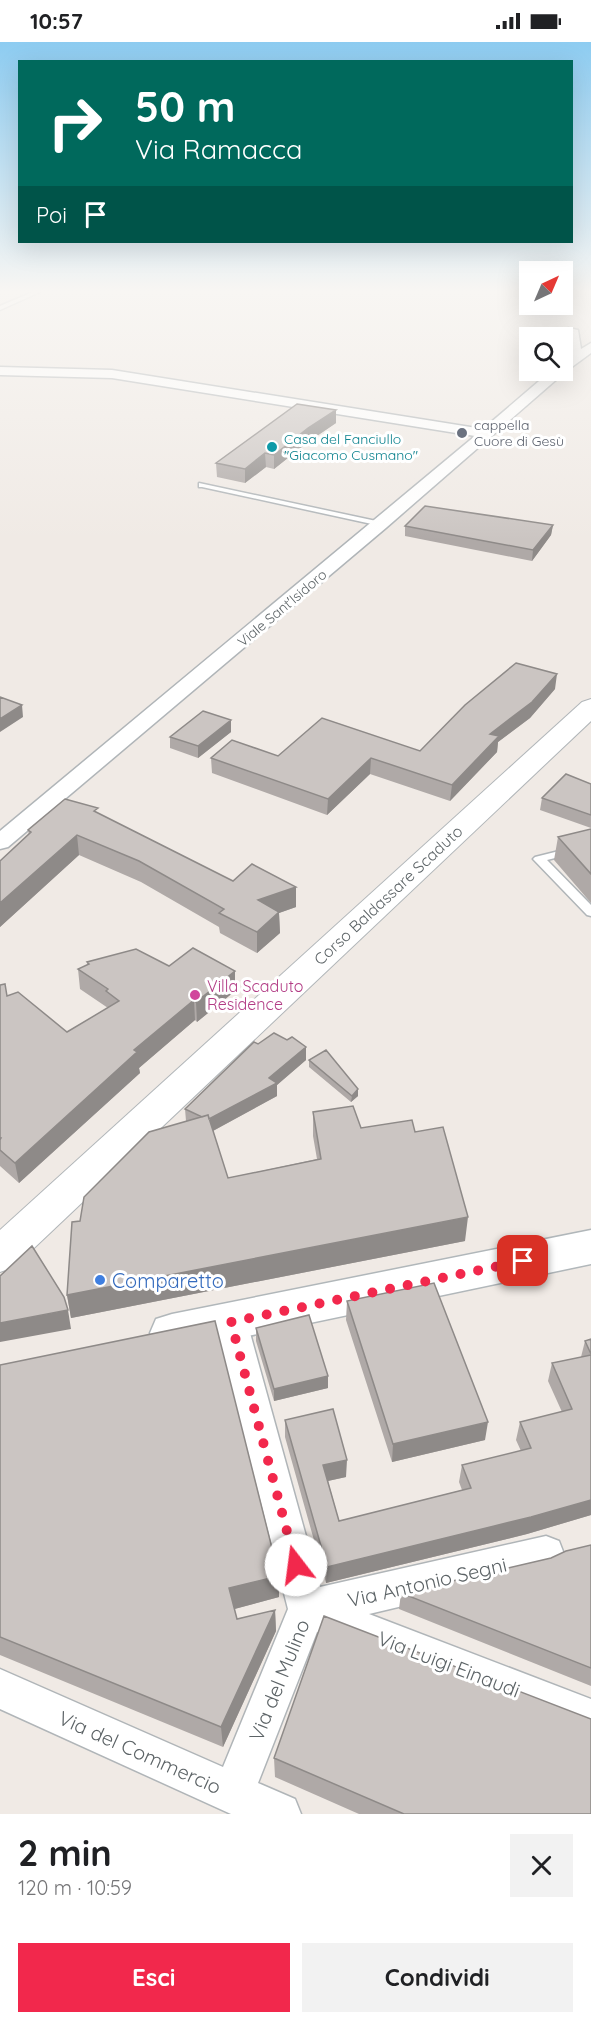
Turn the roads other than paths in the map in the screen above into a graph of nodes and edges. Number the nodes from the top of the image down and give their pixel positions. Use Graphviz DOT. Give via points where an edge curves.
graph roads {
  1 [pos="116,375"];
  2 [pos="549,381"];
  3 [pos="487,434"];
  4 [pos="202,485"];
  5 [pos="381,524"];
  6 [pos="591,707"];
  7 [pos="0,842"];
  8 [pos="591,846"];
  9 [pos="591,912"];
  10 [pos="5,1241"];
  11 [pos="591,1247"];
  12 [pos="231,1322"];
  13 [pos="138,1340"];
  14 [pos="546,1554"];
  15 [pos="307,1609"];
  16 [pos="0,1689"];
  17 [pos="591,1719"];
  18 [pos="233,1794"];
  19 [pos="280,1814"];
  1 -- 3 [label="street"];
  2 -- 3 [label="street, Viale Sant'Isidoro"];
  3 -- 5 [label="street, Viale Sant'Isidoro"];
  4 -- 5 [label="lane"];
  5 -- 7 [label="street, Viale Sant'Isidoro"];
  6 -- 10 [label="street, Corso Baldassare Scaduto"];
  8 -- 9 [label="lane" via="540,859"];
  11 -- 12 [label="main road"];
  12 -- 13 [label="main road"];
  12 -- 15 [label="street, Via del Mulino"];
  14 -- 15 [label="street, Via Antonio Segni"];
  15 -- 17 [label="street, Via Luigi Einaudi"];
  15 -- 18 [label="street, Via del Mulino"];
  16 -- 18 [label="street, Via del Commercio"];
  18 -- 19 [label="street, Via del Commercio"];
}
